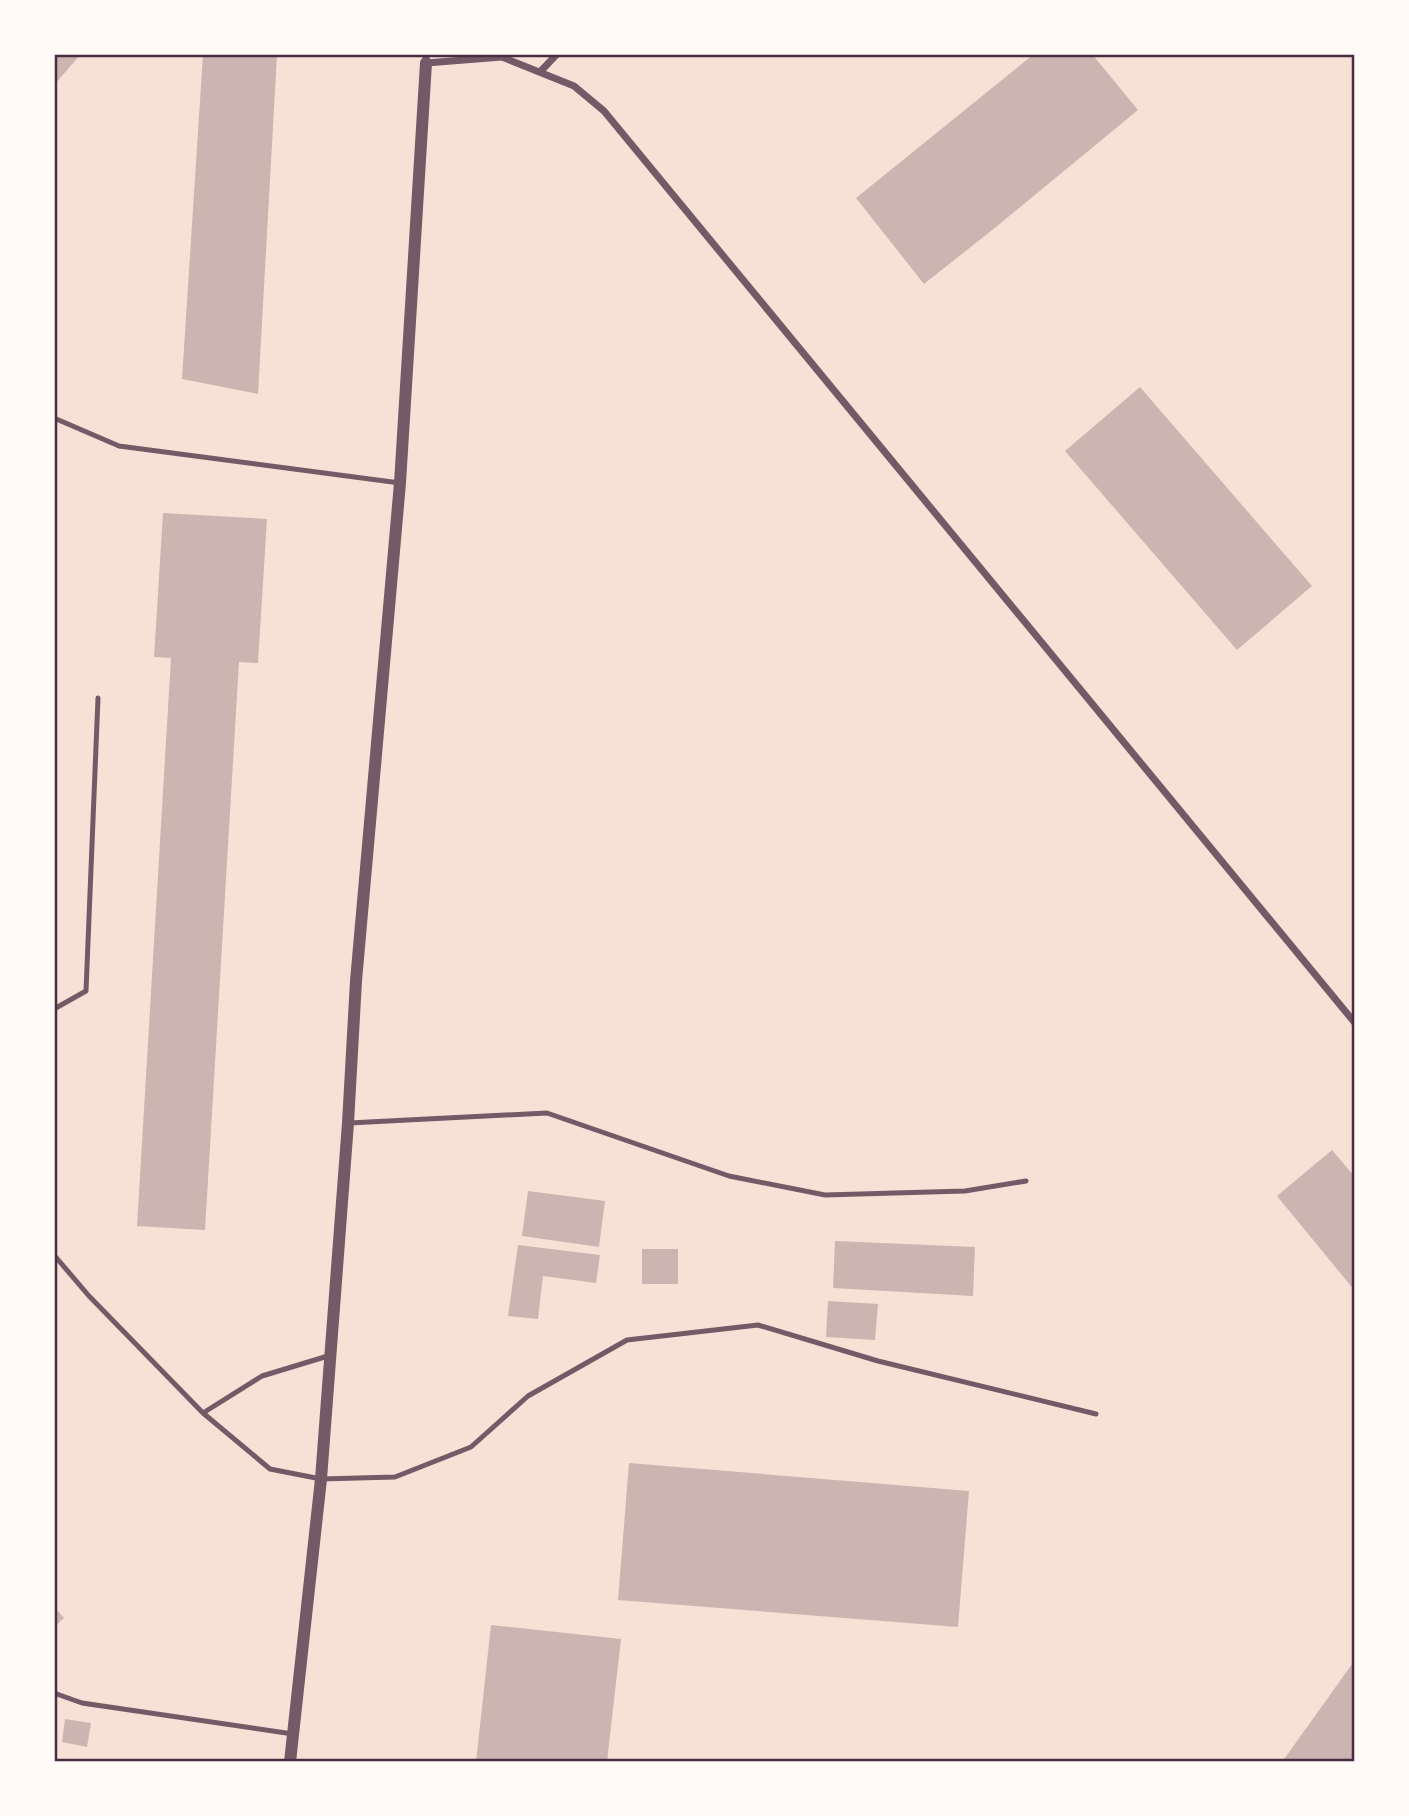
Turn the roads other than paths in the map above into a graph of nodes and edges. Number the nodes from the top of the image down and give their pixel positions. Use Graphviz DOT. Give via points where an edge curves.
graph roads {
  1 [pos="557,54"];
  2 [pos="426,58"];
  3 [pos="540,72"];
  4 [pos="54,418"];
  5 [pos="400,483"];
  6 [pos="98,698"];
  7 [pos="54,1009"];
  8 [pos="1355,1023"];
  9 [pos="348,1123"];
  10 [pos="1026,1181"];
  11 [pos="54,1255"];
  12 [pos="331,1355"];
  13 [pos="203,1413"];
  14 [pos="1096,1413"];
  15 [pos="321,1479"];
  16 [pos="54,1693"];
  17 [pos="293,1734"];
  18 [pos="290,1762"];
  1 -- 3 [label="street"];
  2 -- 3 [label="street" via="502,57"];
  2 -- 5 [label="street"];
  3 -- 8 [label="street" via="574,86 629,139"];
  4 -- 5 [label="lane" via="119,446"];
  5 -- 9 [label="street" via="356,981"];
  6 -- 7 [label="lane" via="86,991"];
  9 -- 10 [label="lane" via="547,1114 729,1176 825,1195 965,1191"];
  9 -- 12 [label="street"];
  11 -- 13 [label="lane"];
  12 -- 13 [label="lane" via="262,1376"];
  12 -- 15 [label="street"];
  13 -- 15 [label="lane" via="270,1469"];
  14 -- 15 [label="lane" via="878,1362 758,1325 627,1340 527,1396 471,1447 395,1477"];
  15 -- 17 [label="street"];
  16 -- 17 [label="lane" via="82,1703"];
  17 -- 18 [label="street"];
}
